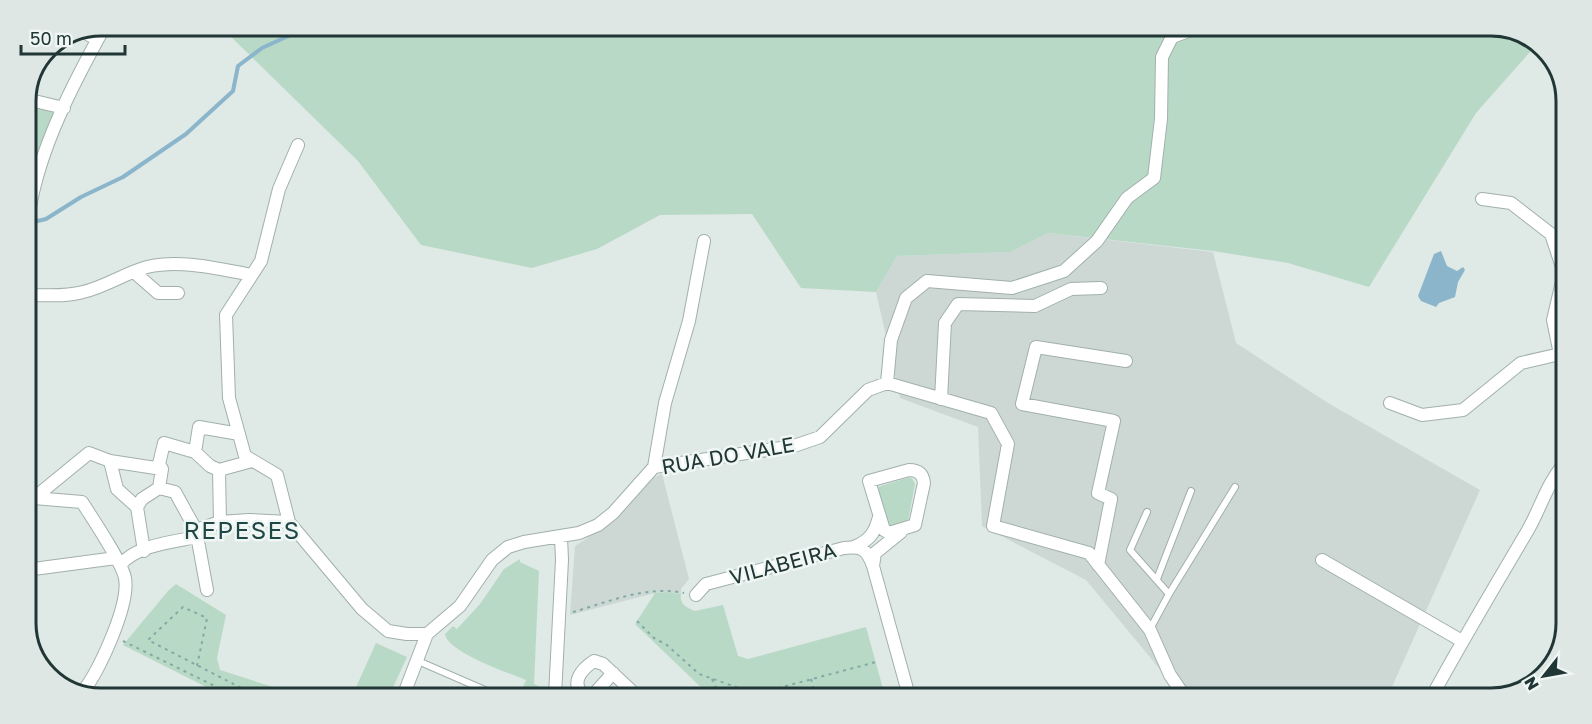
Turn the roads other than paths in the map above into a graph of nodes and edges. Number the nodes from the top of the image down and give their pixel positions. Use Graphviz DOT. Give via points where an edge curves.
graph roads {
  1 [pos="99,36"];
  2 [pos="1175,36"];
  3 [pos="87,37"];
  4 [pos="96,42"];
  5 [pos="36,101"];
  6 [pos="64,108"];
  7 [pos="298,145"];
  8 [pos="36,186"];
  9 [pos="1482,199"];
  10 [pos="704,241"];
  11 [pos="1556,249"];
  12 [pos="134,272"];
  13 [pos="252,275"];
  14 [pos="1101,288"];
  15 [pos="178,293"];
  16 [pos="36,295"];
  17 [pos="1556,307"];
  18 [pos="1556,332"];
  19 [pos="1556,357"];
  20 [pos="1126,362"];
  21 [pos="887,383"];
  22 [pos="941,399"];
  23 [pos="1390,403"];
  24 [pos="239,434"];
  25 [pos="195,452"];
  26 [pos="110,460"];
  27 [pos="252,460"];
  28 [pos="654,466"];
  29 [pos="162,469"];
  30 [pos="219,470"];
  31 [pos="1556,474"];
  32 [pos="1234,487"];
  33 [pos="159,488"];
  34 [pos="1191,491"];
  35 [pos="36,493"];
  36 [pos="36,498"];
  37 [pos="137,507"];
  38 [pos="1147,512"];
  39 [pos="879,517"];
  40 [pos="220,522"];
  41 [pos="289,522"];
  42 [pos="906,528"];
  43 [pos="197,534"];
  44 [pos="561,537"];
  45 [pos="856,546"];
  46 [pos="144,551"];
  47 [pos="1322,560"];
  48 [pos="118,562"];
  49 [pos="1098,565"];
  50 [pos="873,566"];
  51 [pos="36,569"];
  52 [pos="1156,579"];
  53 [pos="207,590"];
  54 [pos="1169,594"];
  55 [pos="696,595"];
  56 [pos="1150,630"];
  57 [pos="427,634"];
  58 [pos="1462,641"];
  59 [pos="417,662"];
  60 [pos="613,673"];
  61 [pos="91,687"];
  62 [pos="406,688"];
  63 [pos="480,688"];
  64 [pos="555,688"];
  65 [pos="579,688"];
  66 [pos="599,688"];
  67 [pos="629,688"];
  68 [pos="907,688"];
  69 [pos="1179,688"];
  70 [pos="1436,688"];
  1 -- 4 [label="street"];
  2 -- 21 [label="street" via="1162,57 1161,118 1154,178 1127,198 1097,241 1064,271 1012,288 927,281 906,298 891,340"];
  3 -- 4 [label="lane"];
  4 -- 6 [label="street"];
  5 -- 6 [label="street"];
  6 -- 8 [label="street"];
  7 -- 13 [label="street" via="279,189 261,261"];
  9 -- 11 [label="street" via="1511,202 1551,234"];
  10 -- 28 [label="street"];
  12 -- 13 [label="street" via="178,264"];
  12 -- 15 [label="street" via="158,293"];
  12 -- 16 [label="street" via="84,292"];
  13 -- 24 [label="street" via="226,315 229,398"];
  14 -- 22 [label="street" via="1071,289 1035,306 958,304 945,322"];
  17 -- 18 [label="street" via="1553,320"];
  19 -- 23 [label="street" via="1521,363 1462,410 1422,415"];
  20 -- 49 [label="street" via="1036,347 1022,404 1114,422 1098,493 1111,499"];
  21 -- 22 [label="street"];
  21 -- 28 [label="street, RUA DO VALE" via="868,390 820,437 795,446"];
  22 -- 49 [label="street" via="991,413 1008,444 993,526 1089,553"];
  24 -- 25 [label="street" via="199,426"];
  24 -- 27 [label="street" via="245,456"];
  25 -- 29 [label="street" via="164,443 159,464"];
  25 -- 30 [label="street"];
  26 -- 29 [label="street"];
  26 -- 35 [label="street" via="89,453"];
  26 -- 37 [label="street" via="117,489"];
  27 -- 30 [label="street"];
  27 -- 41 [label="street" via="277,475"];
  28 -- 44 [label="street, RUA DO VALE" via="598,525"];
  29 -- 33 [label="street"];
  30 -- 40 [label="street"];
  31 -- 58 [label="street"];
  32 -- 54 [label="lane"];
  33 -- 37 [label="street"];
  33 -- 43 [label="street" via="175,492"];
  34 -- 52 [label="lane"];
  36 -- 48 [label="street" via="82,502"];
  37 -- 46 [label="street"];
  38 -- 52 [label="lane" via="1130,550"];
  39 -- 42 [label="street" via="889,533"];
  39 -- 42 [label="street" via="869,481 914,470 924,483 915,525"];
  39 -- 45 [label="street" via="873,534"];
  40 -- 41 [label="street"];
  40 -- 43 [label="street"];
  41 -- 57 [label="street" via="374,620 388,631"];
  42 -- 50 [label="street" via="875,553"];
  43 -- 46 [label="street"];
  43 -- 53 [label="street"];
  44 -- 57 [label="street, RUA DO VALE" via="508,548 492,560 460,606"];
  44 -- 64 [label="street"];
  45 -- 50 [label="street, VILABEIRA" via="864,550"];
  45 -- 55 [label="street, VILABEIRA" via="706,584"];
  46 -- 48 [label="street"];
  47 -- 58 [label="street"];
  48 -- 51 [label="street"];
  48 -- 61 [label="street" via="125,578 121,611"];
  49 -- 56 [label="street"];
  50 -- 68 [label="street, VILABEIRA"];
  52 -- 54 [label="lane"];
  54 -- 56 [label="lane"];
  56 -- 69 [label="street"];
  57 -- 59 [label="street"];
  58 -- 70 [label="street"];
  59 -- 62 [label="street"];
  59 -- 63 [label="lane"];
  60 -- 65 [label="street" via="594,662 578,676"];
  60 -- 66 [label="street"];
  60 -- 67 [label="street"];
}
